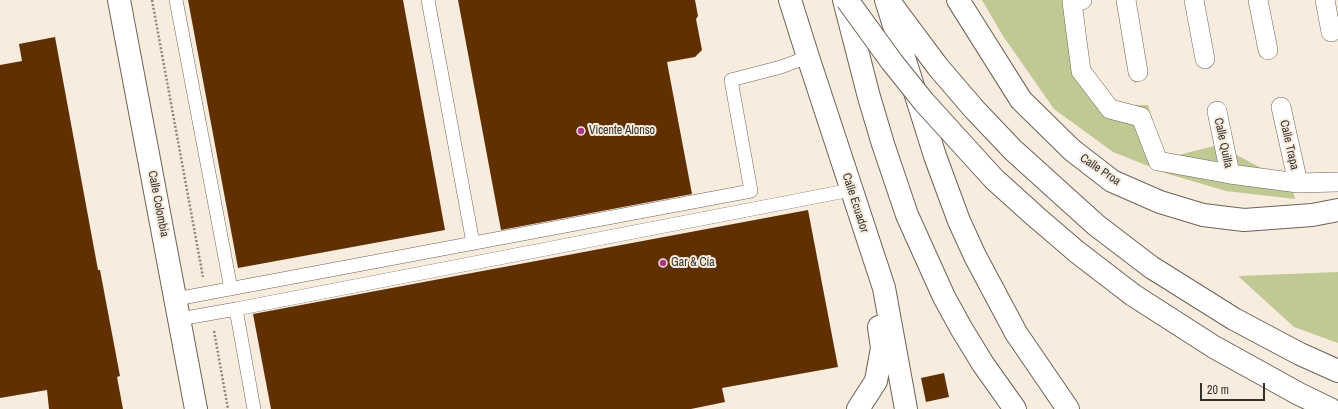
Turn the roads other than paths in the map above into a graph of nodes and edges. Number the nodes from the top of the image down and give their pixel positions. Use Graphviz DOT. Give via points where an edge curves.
graph roads {
  1 [pos="119,0"];
  2 [pos="176,0"];
  3 [pos="428,0"];
  4 [pos="790,0"];
  5 [pos="846,0"];
  6 [pos="887,0"];
  7 [pos="958,0"];
  8 [pos="1082,0"];
  9 [pos="1126,0"];
  10 [pos="1194,0"];
  11 [pos="1258,0"];
  12 [pos="1325,0"];
  13 [pos="1331,32"];
  14 [pos="1268,50"];
  15 [pos="808,57"];
  16 [pos="1205,59"];
  17 [pos="1138,72"];
  18 [pos="1281,107"];
  19 [pos="1217,111"];
  20 [pos="1230,174"];
  21 [pos="1338,182"];
  22 [pos="1298,183"];
  23 [pos="853,196"];
  24 [pos="1338,210"];
  25 [pos="473,243"];
  26 [pos="231,289"];
  27 [pos="178,309"];
  28 [pos="236,309"];
  29 [pos="1338,372"];
  30 [pos="196,409"];
  31 [pos="254,409"];
  32 [pos="858,409"];
  33 [pos="906,409"];
  34 [pos="1015,409"];
  35 [pos="1068,409"];
  36 [pos="1330,409"];
  1 -- 27 [label="main road, Calle Colombia"];
  2 -- 26 [label="lane"];
  3 -- 25 [label="lane"];
  4 -- 15 [label="main road, Calle Ecuador"];
  5 -- 34 [label="main road" via="869,97 907,214 944,297 983,364"];
  5 -- 36 [label="main road, bridge" via="924,102 994,179 1034,216 1133,295 1221,351"];
  6 -- 29 [label="main road" via="938,67 1012,150 1096,225 1152,267 1234,319"];
  6 -- 35 [label="main road" via="935,156 959,221 1016,333"];
  7 -- 24 [label="main road, Calle Proa" via="1021,100 1072,150 1112,181 1160,202 1203,215 1244,220"];
  8 -- 20 [label="street" via="1072,2 1081,71 1110,109 1141,117 1158,161"];
  9 -- 17 [label="street"];
  10 -- 16 [label="street"];
  11 -- 14 [label="street"];
  12 -- 13 [label="street"];
  15 -- 23 [label="main road, Calle Ecuador"];
  15 -- 25 [label="lane" via="782,67 731,80 751,191"];
  18 -- 22 [label="street, Calle Trapa"];
  19 -- 20 [label="street, Calle Quilla"];
  20 -- 22 [label="street"];
  21 -- 22 [label="street"];
  23 -- 28 [label="lane"];
  23 -- 32 [label="main road" via="882,348 876,381"];
  23 -- 33 [label="main road, Calle Ecuador" via="884,288"];
  25 -- 26 [label="lane"];
  26 -- 27 [label="lane" via="206,293"];
  27 -- 28 [label="lane" via="211,314"];
  27 -- 30 [label="main road, Calle Colombia"];
  28 -- 31 [label="lane"];
}
